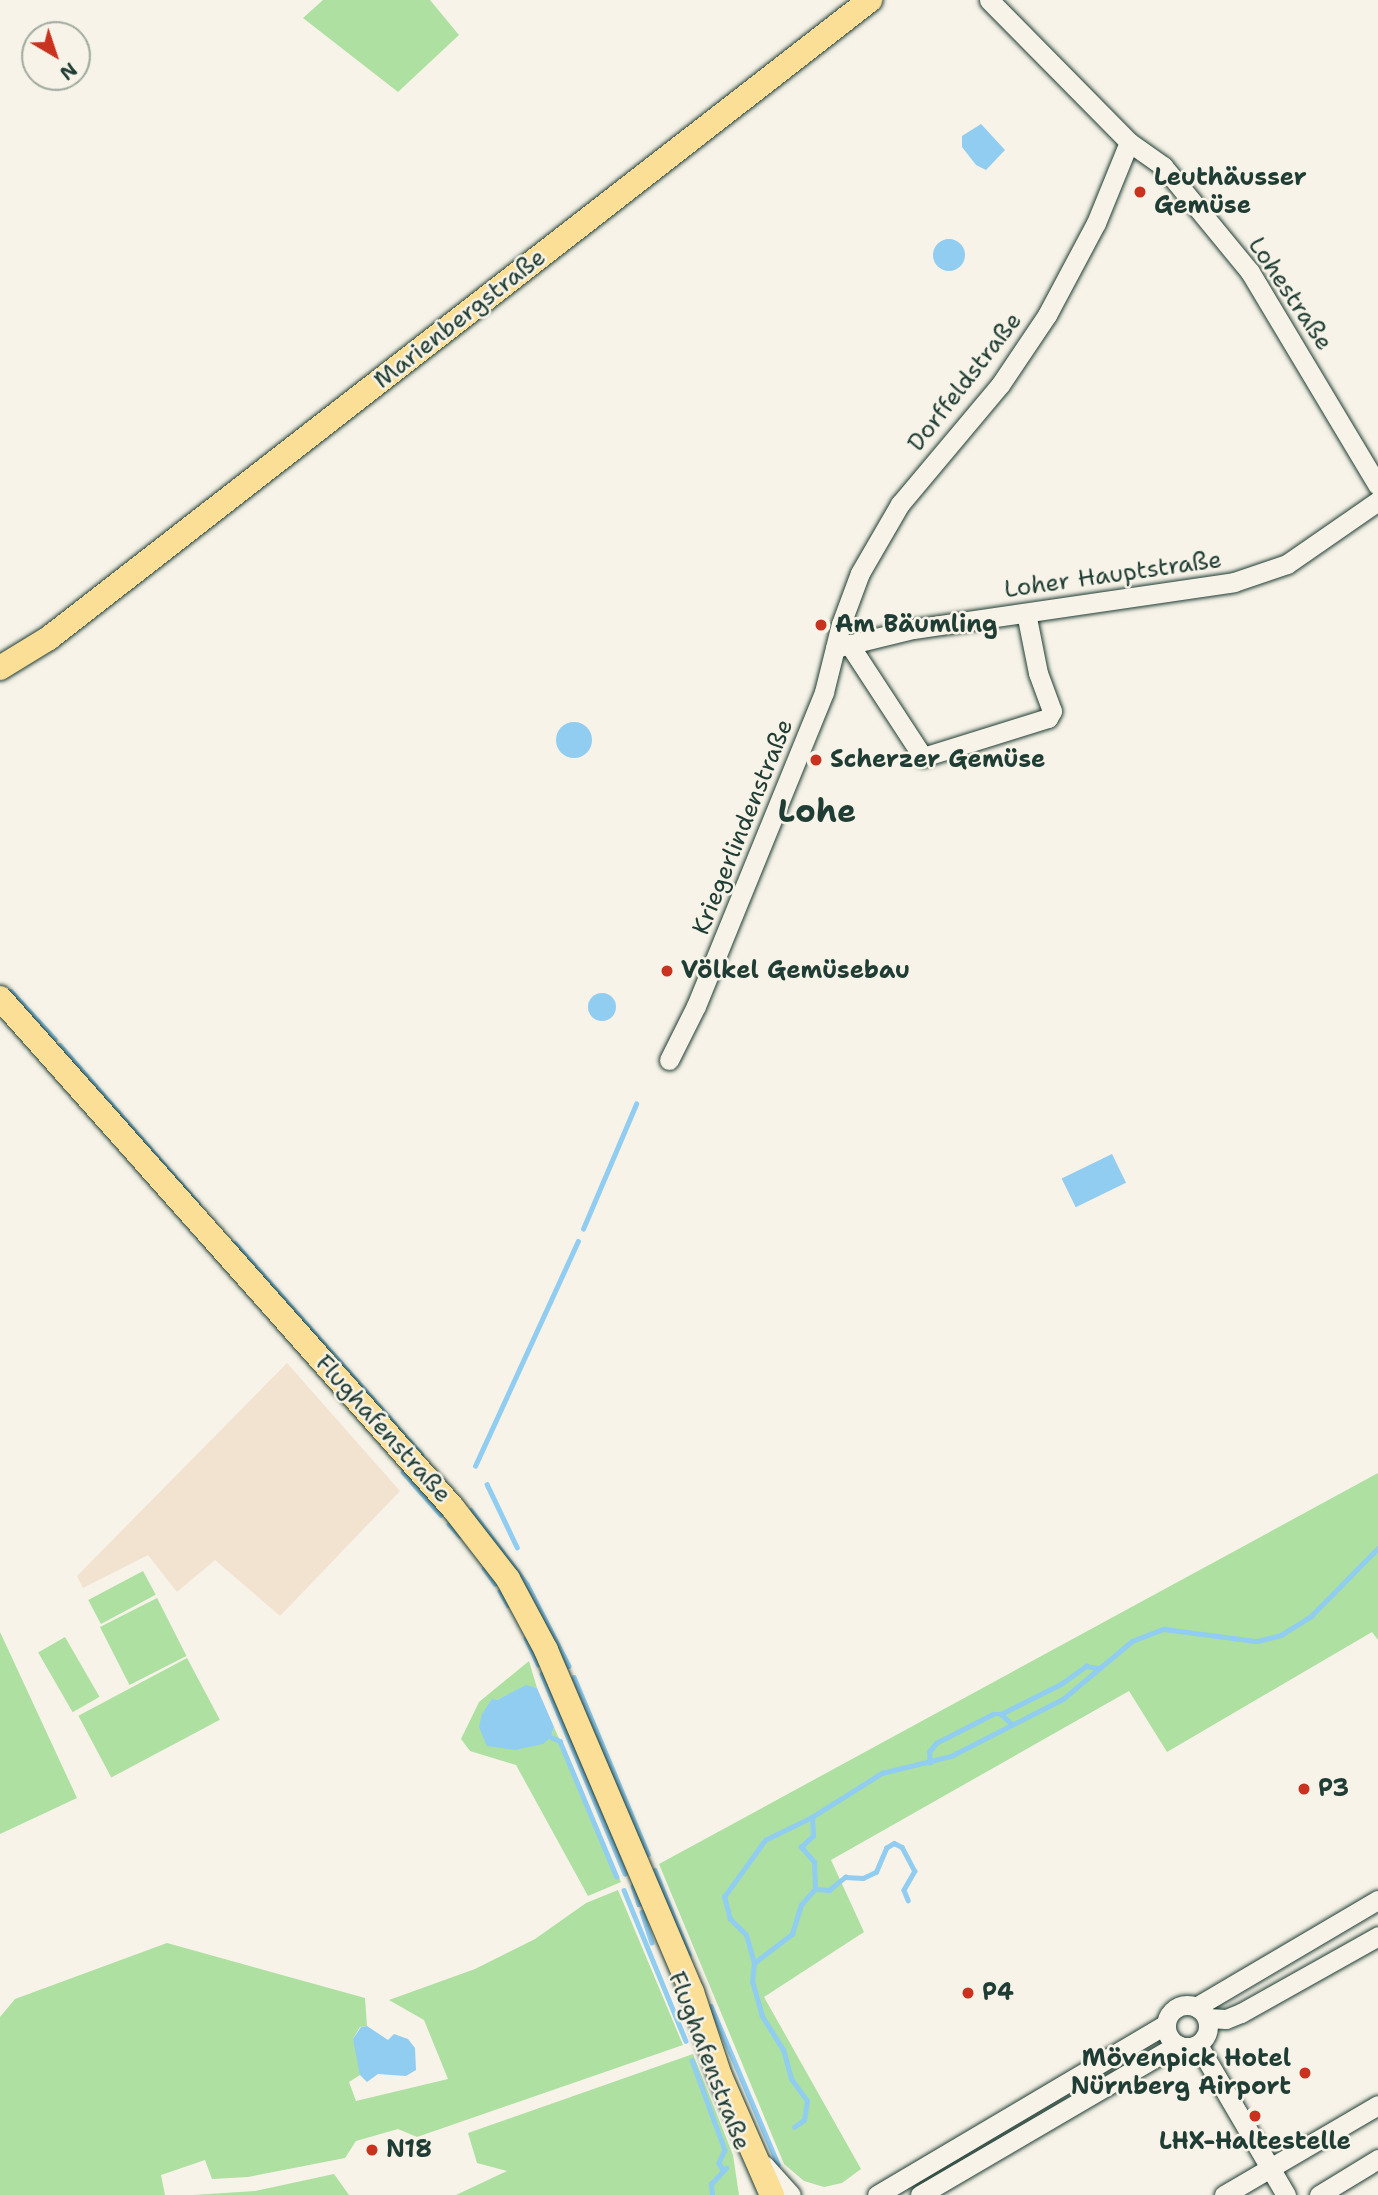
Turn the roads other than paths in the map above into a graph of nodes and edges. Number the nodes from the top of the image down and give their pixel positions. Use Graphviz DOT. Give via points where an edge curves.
graph roads {
  1 [pos="870,0"];
  2 [pos="989,0"];
  3 [pos="1129,142"];
  4 [pos="1378,486"];
  5 [pos="1378,501"];
  6 [pos="1026,613"];
  7 [pos="49,638"];
  8 [pos="842,646"];
  9 [pos="0,668"];
  10 [pos="0,684"];
  11 [pos="0,998"];
  12 [pos="669,1060"];
  13 [pos="1378,1900"];
  14 [pos="661,1928"];
  15 [pos="1378,1936"];
  16 [pos="1201,2013"];
  17 [pos="1166,2024"];
  18 [pos="1177,2045"];
  19 [pos="1198,2045"];
  20 [pos="1378,2105"];
  21 [pos="752,2153"];
  22 [pos="1378,2159"];
  23 [pos="1269,2170"];
  24 [pos="753,2195"];
  25 [pos="772,2195"];
  26 [pos="792,2195"];
  27 [pos="877,2195"];
  28 [pos="920,2195"];
  29 [pos="1224,2195"];
  30 [pos="1286,2195"];
  31 [pos="1318,2195"];
  1 -- 7 [label="main road, Marienbergstraße"];
  2 -- 3 [label="street, Lohestraße"];
  3 -- 4 [label="street, Lohestraße" via="1163,166 1265,293"];
  3 -- 8 [label="street, Dorffeldstraße" via="1096,223 1040,327 1000,385 886,526 860,573"];
  5 -- 6 [label="street, Loher Hauptstraße" via="1287,564 1264,574"];
  6 -- 8 [label="street, Loher Hauptstraße" via="913,629"];
  6 -- 8 [label="street" via="1038,673 1052,711 1048,718 923,757"];
  7 -- 9 [label="main road, Marienbergstraße"];
  7 -- 10 [label="main road, Marienbergstraße"];
  8 -- 12 [label="street, Kriegerlindenstraße" via="696,1006"];
  11 -- 14 [label="main road, Flughafenstraße" via="453,1508 503,1571 546,1650"];
  13 -- 16 [label="street"];
  14 -- 21 [label="main road, Flughafenstraße" via="692,1992"];
  14 -- 24 [label="main road, Flughafenstraße" via="685,2006 746,2158"];
  15 -- 16 [label="street" via="1241,2013 1226,2019"];
  16 -- 17 [label="street" via="1178,2007"];
  16 -- 19 [label="street" via="1206,2036"];
  17 -- 18 [label="street" via="1168,2036"];
  17 -- 27 [label="street"];
  18 -- 19 [label="street"];
  18 -- 28 [label="street"];
  19 -- 23 [label="street"];
  20 -- 23 [label="street"];
  21 -- 25 [label="main road, Flughafenstraße"];
  21 -- 26 [label="street, Flughafenstraße"];
  22 -- 31 [label="street"];
  23 -- 29 [label="street"];
  23 -- 30 [label="street"];
}
